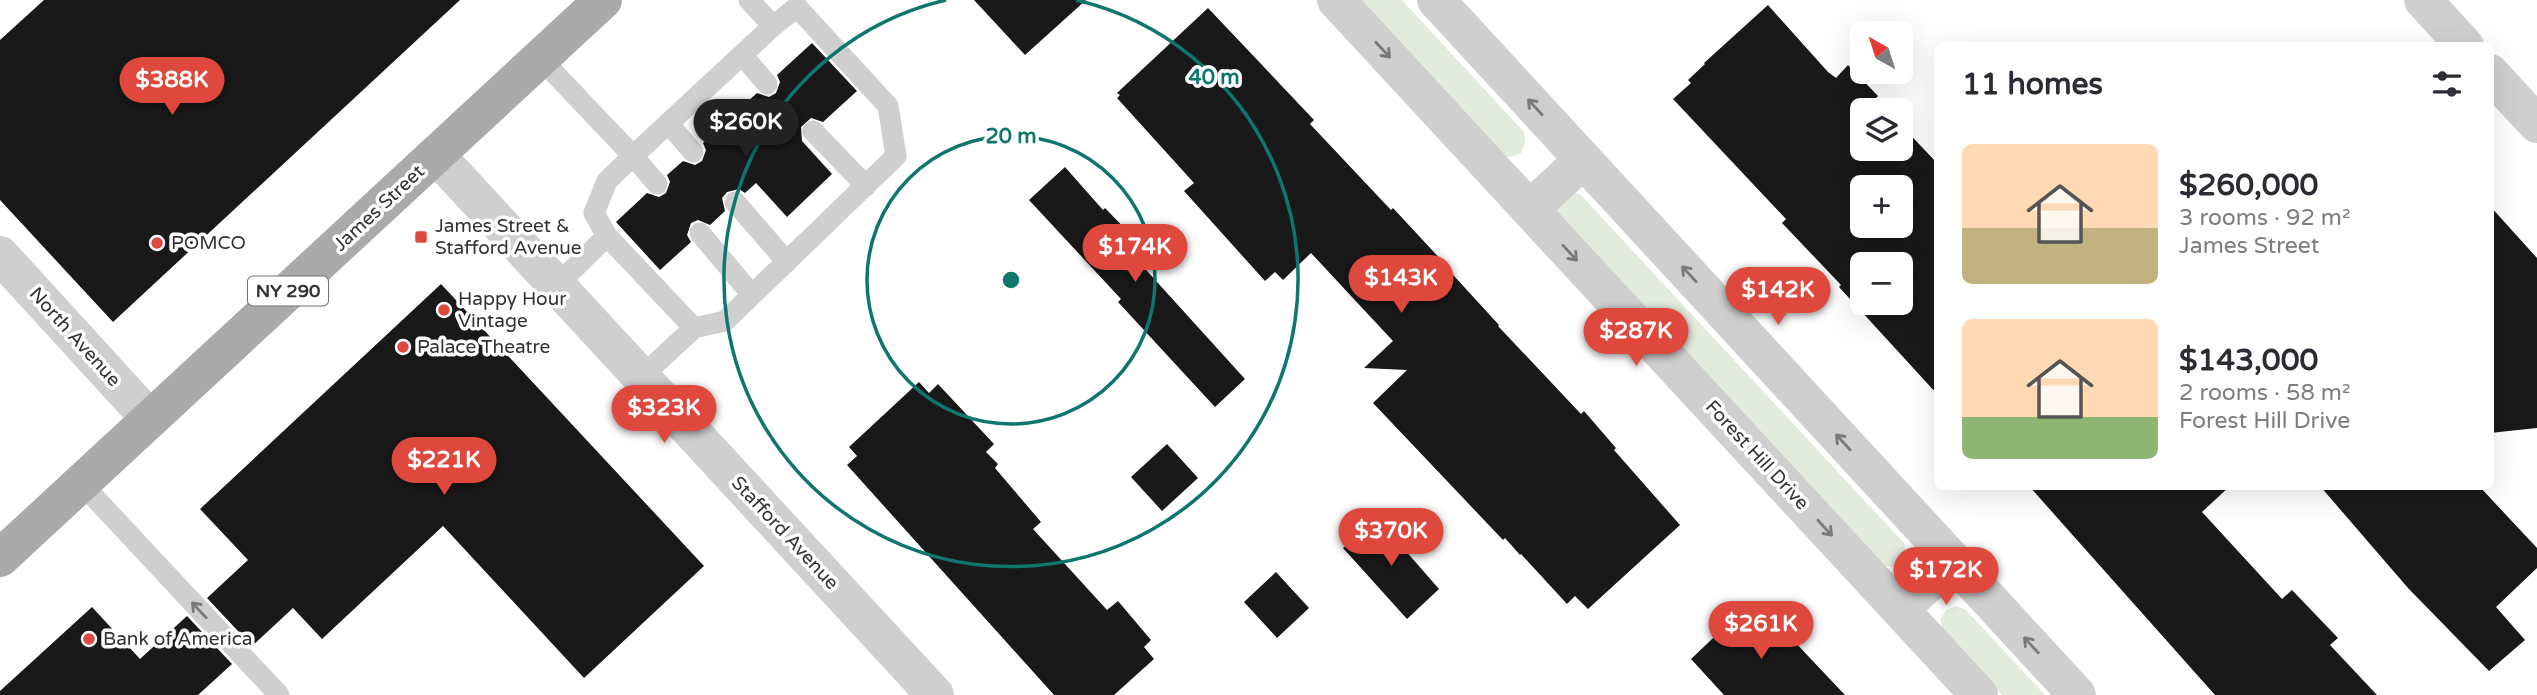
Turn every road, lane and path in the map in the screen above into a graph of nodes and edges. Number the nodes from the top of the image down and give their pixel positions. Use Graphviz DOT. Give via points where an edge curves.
graph roads {
  1 [pos="603,0"];
  2 [pos="749,0"];
  3 [pos="1336,0"];
  4 [pos="1436,0"];
  5 [pos="2423,0"];
  6 [pos="773,26"];
  7 [pos="2461,42"];
  8 [pos="742,55"];
  9 [pos="540,58"];
  10 [pos="2494,77"];
  11 [pos="767,84"];
  12 [pos="667,123"];
  13 [pos="2537,124"];
  14 [pos="813,131"];
  15 [pos="693,152"];
  16 [pos="436,155"];
  17 [pos="633,156"];
  18 [pos="1583,160"];
  19 [pos="657,184"];
  20 [pos="866,186"];
  21 [pos="735,202"];
  22 [pos="1530,209"];
  23 [pos="700,233"];
  24 [pos="607,236"];
  25 [pos="0,255"];
  26 [pos="787,262"];
  27 [pos="557,285"];
  28 [pos="752,295"];
  29 [pos="694,328"];
  30 [pos="642,377"];
  31 [pos="150,419"];
  32 [pos="81,484"];
  33 [pos="0,558"];
  34 [pos="1953,561"];
  35 [pos="1900,609"];
  36 [pos="279,695"];
  37 [pos="935,695"];
  38 [pos="1979,695"];
  39 [pos="2077,695"];
  1 -- 9 [label="main road, James Street / NY 290"];
  2 -- 6 [label="lane"];
  3 -- 22 [label="street, Forest Hill Drive, one-way"];
  18 -- 4 [label="street, one-way"];
  5 -- 7 [label="street"];
  6 -- 8 [label="lane"];
  6 -- 20 [label="lane" via="797,7 888,106 896,156"];
  8 -- 11 [label="lane"];
  8 -- 12 [label="lane"];
  9 -- 16 [label="main road, James Street / NY 290"];
  9 -- 17 [label="lane"];
  10 -- 13 [label="street"];
  12 -- 15 [label="lane"];
  12 -- 17 [label="lane"];
  14 -- 20 [label="lane"];
  16 -- 27 [label="street, Stafford Avenue"];
  16 -- 31 [label="main road, James Street / NY 290"];
  17 -- 19 [label="lane"];
  17 -- 24 [label="lane" via="607,181 594,213"];
  18 -- 22 [label="street"];
  34 -- 18 [label="street, one-way"];
  20 -- 26 [label="lane"];
  21 -- 26 [label="lane"];
  22 -- 35 [label="street, Forest Hill Drive, one-way"];
  23 -- 28 [label="lane"];
  24 -- 27 [label="lane"];
  24 -- 29 [label="lane"];
  25 -- 31 [label="street, North Avenue"];
  26 -- 28 [label="lane"];
  27 -- 30 [label="street, Stafford Avenue"];
  28 -- 29 [label="lane" via="725,321"];
  29 -- 30 [label="lane"];
  30 -- 37 [label="street, Stafford Avenue"];
  31 -- 32 [label="main road, James Street / NY 290"];
  32 -- 33 [label="main road, James Street / NY 290"];
  36 -- 32 [label="lane, one-way"];
  34 -- 35 [label="street"];
  39 -- 34 [label="street, one-way"];
  35 -- 38 [label="street, Forest Hill Drive"];
}
